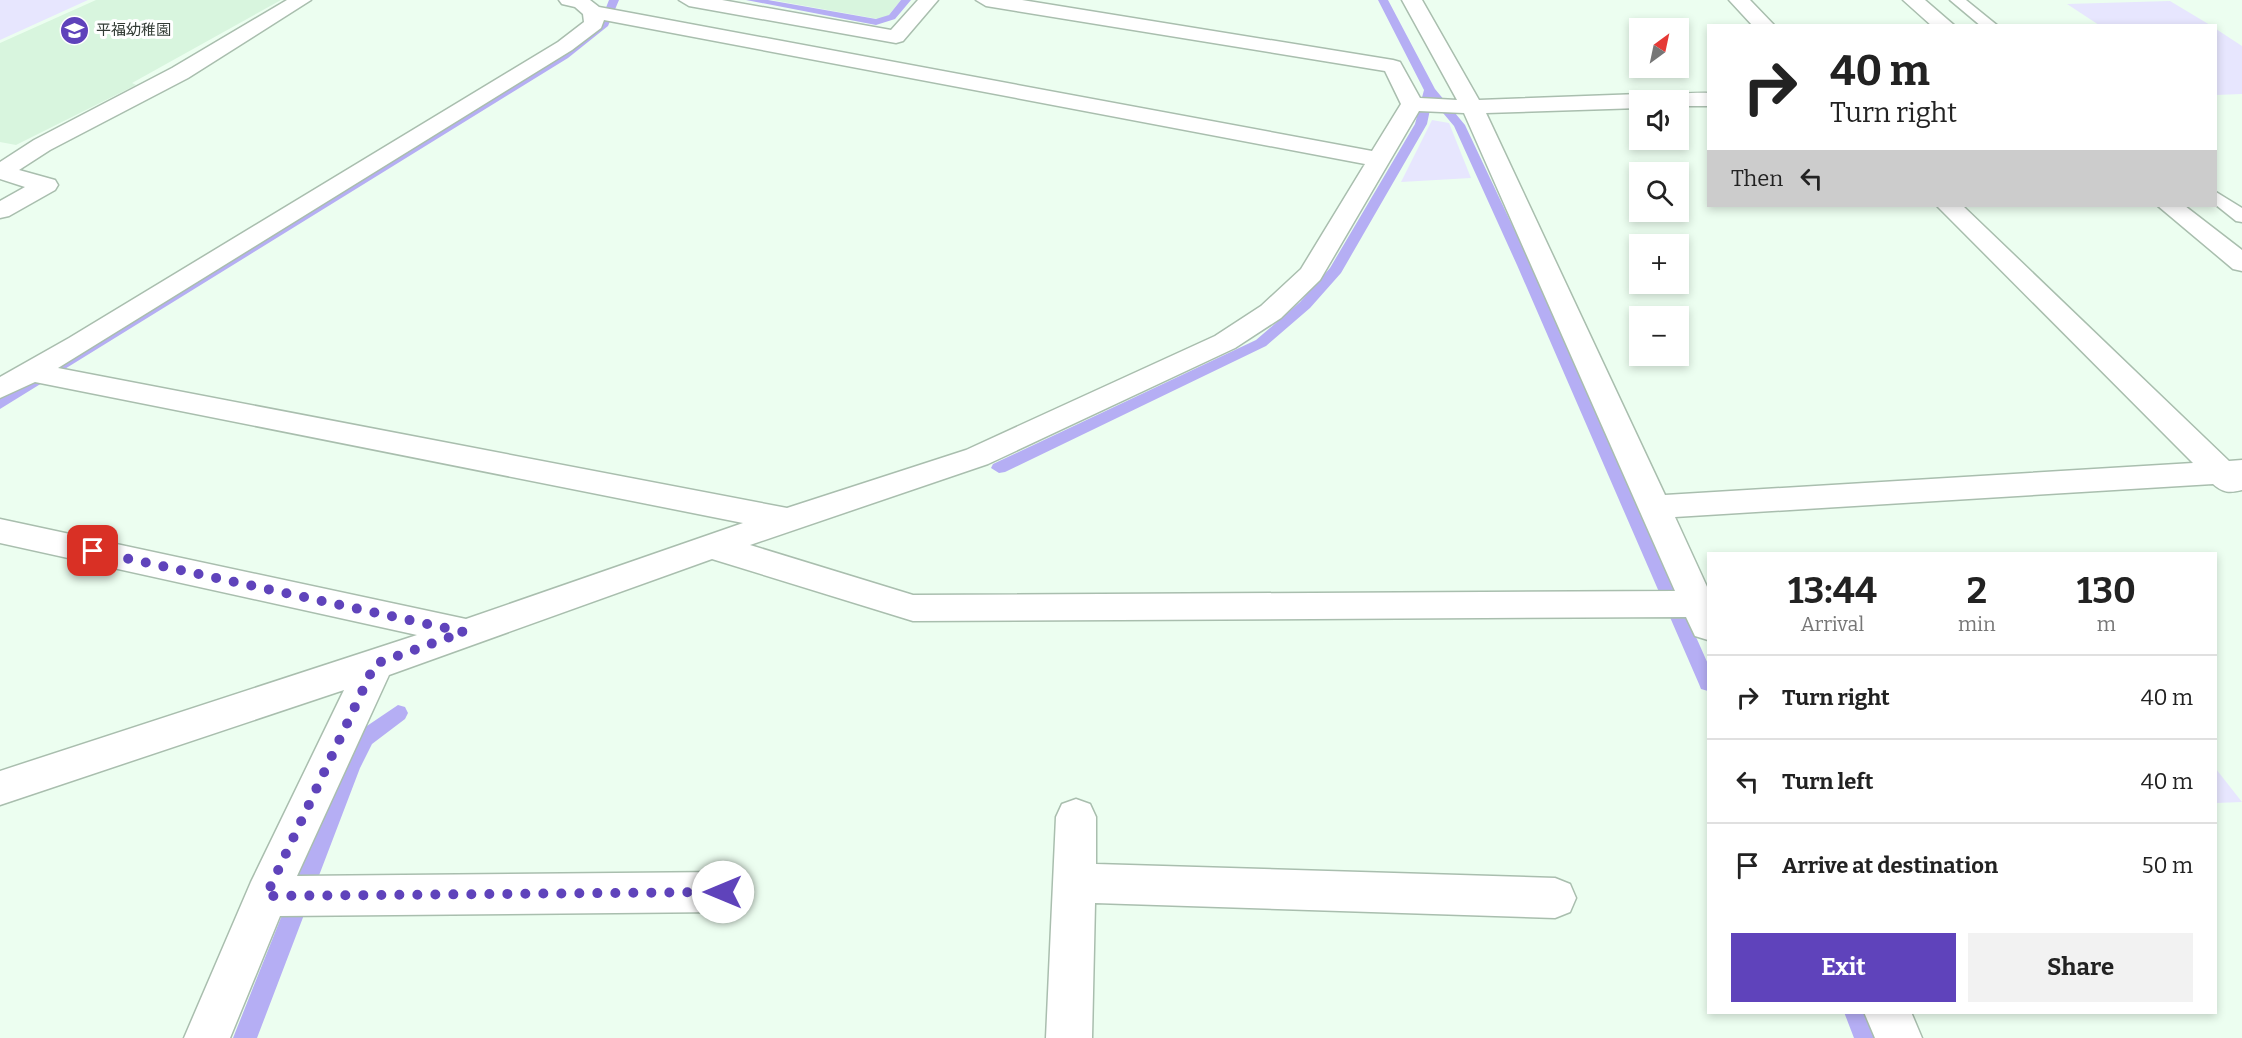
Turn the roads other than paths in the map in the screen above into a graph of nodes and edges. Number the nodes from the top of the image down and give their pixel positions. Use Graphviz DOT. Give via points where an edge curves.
graph roads {
  1 [pos="301,0"];
  2 [pos="689,0"];
  3 [pos="928,0"];
  4 [pos="986,0"];
  5 [pos="1412,0"];
  6 [pos="1739,0"];
  7 [pos="1913,0"];
  8 [pos="1958,0"];
  9 [pos="591,7"];
  10 [pos="1763,24"];
  11 [pos="1943,24"];
  12 [pos="1988,24"];
  13 [pos="1689,99"];
  14 [pos="1707,99"];
  15 [pos="1629,101"];
  16 [pos="1417,104"];
  17 [pos="1462,107"];
  18 [pos="1378,159"];
  19 [pos="0,172"];
  20 [pos="2217,198"];
  21 [pos="1950,207"];
  22 [pos="2171,207"];
  23 [pos="0,211"];
  24 [pos="2242,217"];
  25 [pos="2242,263"];
  26 [pos="45,374"];
  27 [pos="0,389"];
  28 [pos="2235,479"];
  29 [pos="1653,507"];
  30 [pos="787,520"];
  31 [pos="0,531"];
  32 [pos="711,546"];
  33 [pos="1687,610"];
  34 [pos="464,632"];
  35 [pos="375,664"];
  36 [pos="0,788"];
  37 [pos="1076,817"];
  38 [pos="1074,883"];
  39 [pos="723,892"];
  40 [pos="289,896"];
  41 [pos="1555,898"];
  42 [pos="1888,1014"];
  43 [pos="207,1038"];
  44 [pos="1069,1038"];
  45 [pos="1899,1038"];
  1 -- 19 [label="street" via="180,73 42,145"];
  2 -- 3 [label="street" via="896,37"];
  4 -- 16 [label="street" via="1393,66"];
  5 -- 17 [label="street"];
  6 -- 10 [label="street"];
  7 -- 11 [label="street"];
  8 -- 12 [label="lane"];
  9 -- 18 [label="street"];
  9 -- 26 [label="street" via="594,24 565,46"];
  13 -- 14 [label="street"];
  15 -- 17 [label="street"];
  16 -- 17 [label="street"];
  16 -- 18 [label="street"];
  17 -- 29 [label="street"];
  18 -- 30 [label="street" via="1311,274 1270,312 1225,342 977,457"];
  19 -- 23 [label="street" via="46,185"];
  20 -- 24 [label="lane"];
  21 -- 28 [label="street"];
  22 -- 25 [label="street"];
  26 -- 27 [label="street"];
  26 -- 30 [label="street"];
  28 -- 29 [label="street"];
  29 -- 33 [label="street"];
  30 -- 32 [label="street"];
  31 -- 34 [label="street"];
  32 -- 33 [label="street" via="913,608"];
  32 -- 34 [label="street"];
  34 -- 35 [label="street"];
  35 -- 36 [label="street"];
  35 -- 40 [label="street"];
  37 -- 38 [label="street"];
  38 -- 41 [label="street"];
  38 -- 44 [label="street"];
  39 -- 40 [label="street"];
  40 -- 43 [label="street"];
  42 -- 45 [label="street"];
}
